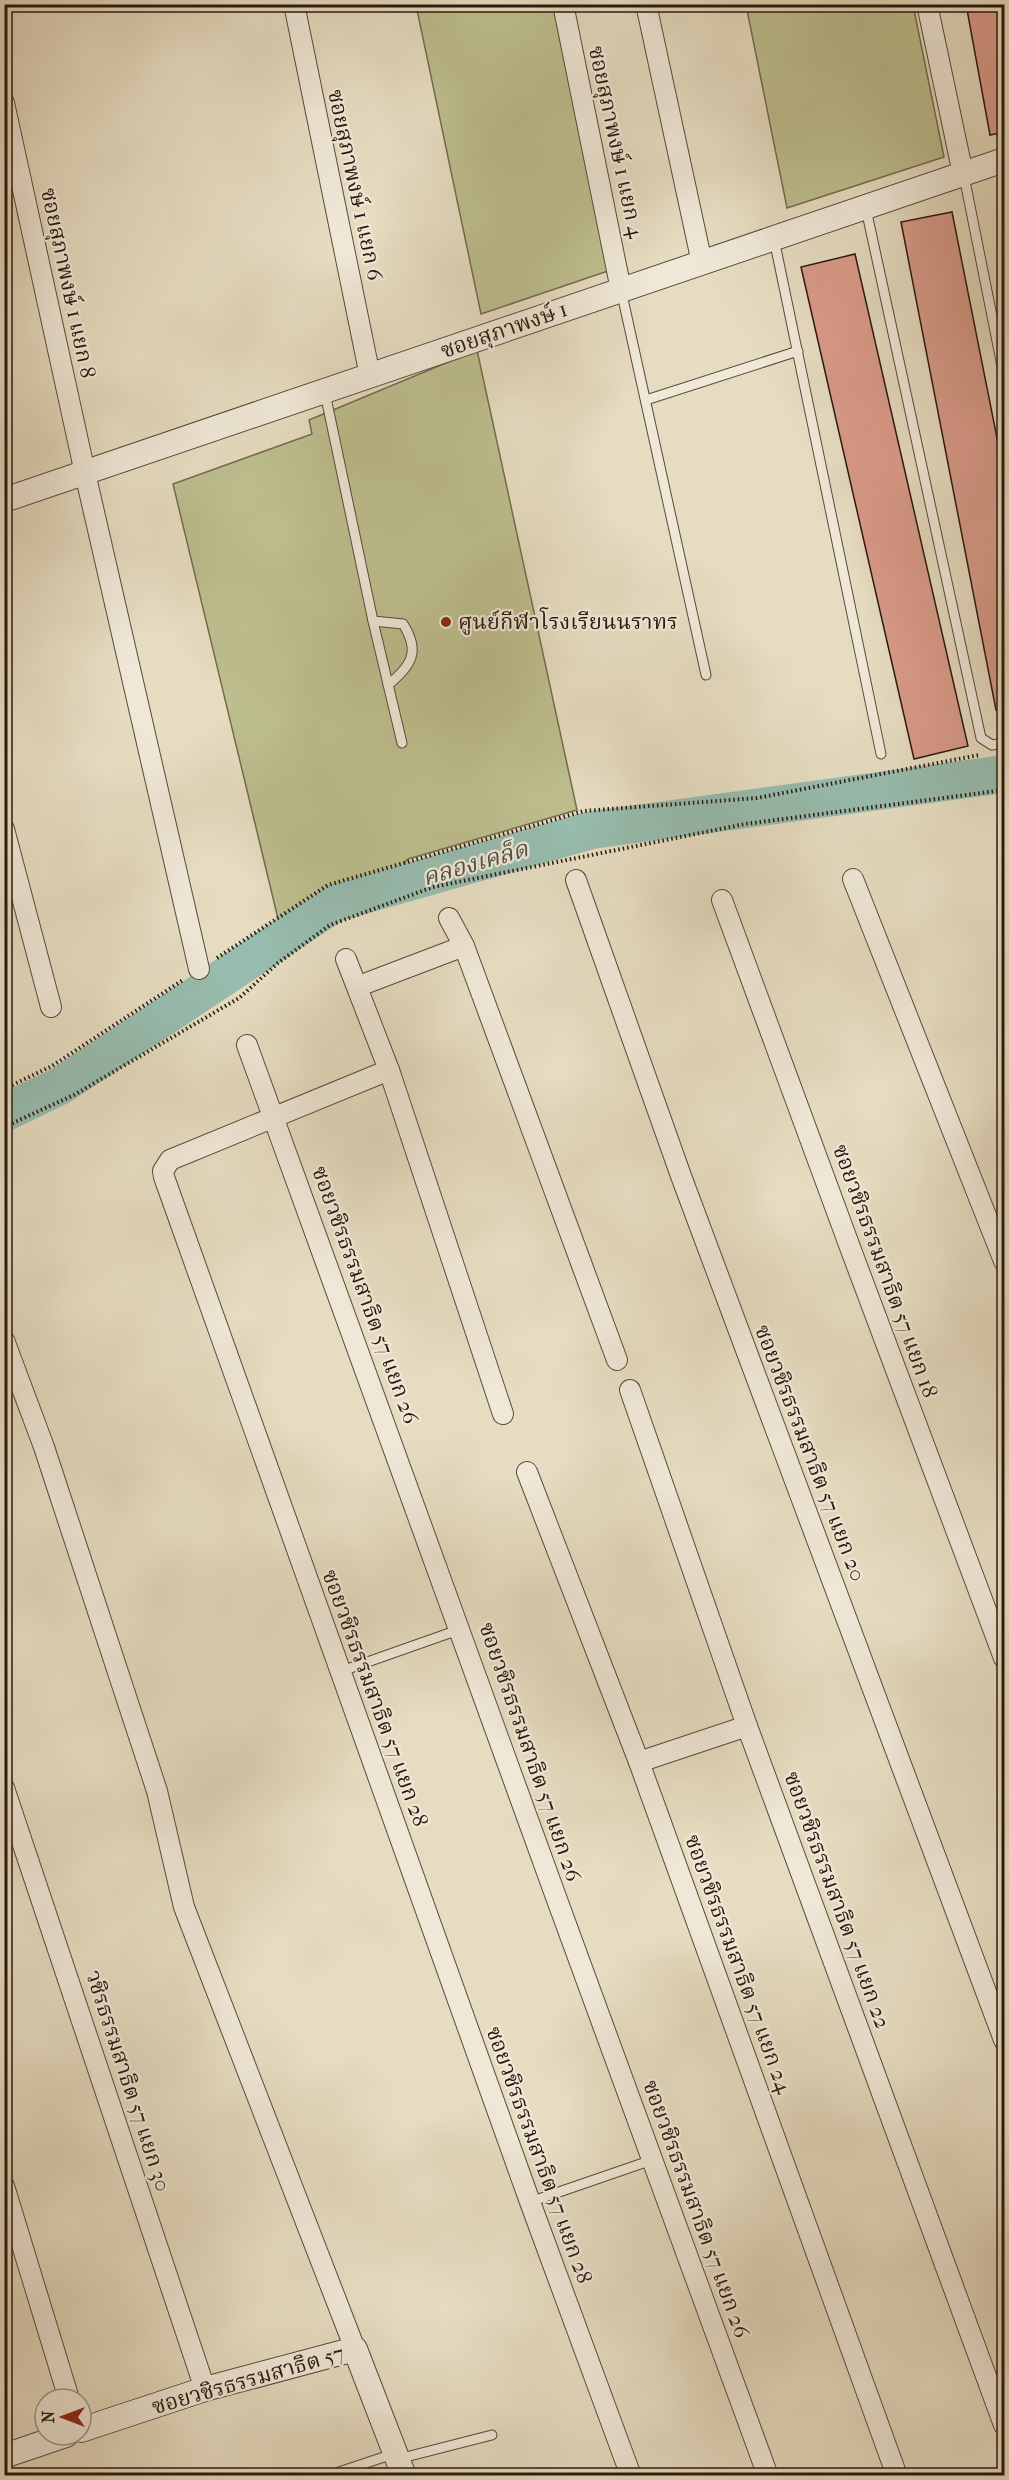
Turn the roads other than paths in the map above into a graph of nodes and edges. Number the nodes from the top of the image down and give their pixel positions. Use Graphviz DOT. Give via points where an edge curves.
graph roads {
  1 [pos="294,4"];
  2 [pos="563,4"];
  3 [pos="646,4"];
  4 [pos="927,4"];
  5 [pos="4,103"];
  6 [pos="1005,160"];
  7 [pos="963,174"];
  8 [pos="865,207"];
  9 [pos="774,239"];
  10 [pos="702,263"];
  11 [pos="621,290"];
  12 [pos="798,351"];
  13 [pos="370,376"];
  14 [pos="1005,376"];
  15 [pos="325,393"];
  16 [pos="646,400"];
  17 [pos="85,473"];
  18 [pos="4,500"];
  19 [pos="373,621"];
  20 [pos="706,675"];
  21 [pos="388,685"];
  22 [pos="402,743"];
  23 [pos="1005,743"];
  24 [pos="881,753"];
  25 [pos="4,829"];
  26 [pos="853,879"];
  27 [pos="576,880"];
  28 [pos="722,900"];
  29 [pos="449,918"];
  30 [pos="464,946"];
  31 [pos="346,959"];
  32 [pos="199,969"];
  33 [pos="359,986"];
  34 [pos="51,1007"];
  35 [pos="248,1045"];
  36 [pos="389,1070"];
  37 [pos="274,1118"];
  38 [pos="1005,1261"];
  39 [pos="4,1340"];
  40 [pos="617,1360"];
  41 [pos="630,1390"];
  42 [pos="502,1414"];
  43 [pos="527,1472"];
  44 [pos="461,1629"];
  45 [pos="1005,1658"];
  46 [pos="339,1672"];
  47 [pos="747,1726"];
  48 [pos="639,1762"];
  49 [pos="4,1788"];
  50 [pos="1005,2040"];
  51 [pos="652,2160"];
  52 [pos="4,2186"];
  53 [pos="530,2202"];
  54 [pos="355,2349"];
  55 [pos="65,2387"];
  56 [pos="205,2389"];
  57 [pos="1005,2425"];
  58 [pos="93,2426"];
  59 [pos="492,2435"];
  60 [pos="33,2446"];
  61 [pos="4,2456"];
  62 [pos="399,2462"];
  63 [pos="339,2472"];
  64 [pos="631,2475"];
  65 [pos="768,2475"];
  66 [pos="897,2475"];
  1 -- 13 [label="street, ซอยสุภาพงษ์ 1 แยก 6"];
  2 -- 11 [label="street, ซอยสุภาพงษ์ 1 แยก 4"];
  3 -- 10 [label="street"];
  4 -- 7 [label="street"];
  5 -- 17 [label="street, ซอยสุภาพงษ์ 1 แยก 8"];
  6 -- 7 [label="street, ซอยสุภาพงษ์ 1"];
  7 -- 8 [label="street, ซอยสุภาพงษ์ 1"];
  7 -- 14 [label="lane"];
  8 -- 9 [label="street, ซอยสุภาพงษ์ 1"];
  8 -- 23 [label="lane" via="981,738 992,745"];
  9 -- 10 [label="street, ซอยสุภาพงษ์ 1"];
  9 -- 12 [label="lane"];
  10 -- 11 [label="street, ซอยสุภาพงษ์ 1"];
  11 -- 13 [label="street, ซอยสุภาพงษ์ 1"];
  11 -- 16 [label="lane"];
  12 -- 16 [label="lane"];
  12 -- 24 [label="lane"];
  13 -- 15 [label="street, ซอยสุภาพงษ์ 1"];
  15 -- 17 [label="street, ซอยสุภาพงษ์ 1"];
  15 -- 19 [label="lane"];
  16 -- 20 [label="lane"];
  17 -- 18 [label="street, ซอยสุภาพงษ์ 1"];
  17 -- 32 [label="street, ซอยสุภาพงษ์ 1 แยก 8"];
  19 -- 21 [label="lane"];
  19 -- 21 [label="lane" via="403,624 411,636 412,658 405,671"];
  21 -- 22 [label="lane"];
  25 -- 34 [label="street"];
  26 -- 38 [label="street"];
  27 -- 50 [label="street, ซอยวชิรธรรมสาธิต 57 แยก 20" via="681,1176"];
  28 -- 45 [label="street, ซอยวชิรธรรมสาธิต 57 แยก 18"];
  29 -- 30 [label="street"];
  30 -- 33 [label="street"];
  30 -- 40 [label="street"];
  31 -- 33 [label="street"];
  33 -- 36 [label="street"];
  35 -- 37 [label="street, ซอยวชิรธรรมสาธิต 57 แยก 26"];
  36 -- 37 [label="street, ซอยวชิรธรรมสาธิต 57 แยก 28"];
  36 -- 42 [label="street"];
  37 -- 44 [label="street, ซอยวชิรธรรมสาธิต 57 แยก 26"];
  37 -- 46 [label="street, ซอยวชิรธรรมสาธิต 57 แยก 28" via="170,1160 163,1171"];
  39 -- 54 [label="street" via="44,1447 157,1791 184,1907"];
  41 -- 47 [label="street, ซอยวชิรธรรมสาธิต 57 แยก 22"];
  43 -- 48 [label="street, ซอยวชิรธรรมสาธิต 57 แยก 24"];
  44 -- 46 [label="lane"];
  44 -- 51 [label="street, ซอยวชิรธรรมสาธิต 57 แยก 26"];
  46 -- 53 [label="street, ซอยวชิรธรรมสาธิต 57 แยก 28"];
  47 -- 48 [label="street"];
  47 -- 57 [label="street, ซอยวชิรธรรมสาธิต 57 แยก 22"];
  48 -- 66 [label="street, ซอยวชิรธรรมสาธิต 57 แยก 24"];
  49 -- 56 [label="street, วชิรธรรมสาธิต 57 แยก 30"];
  51 -- 53 [label="lane"];
  51 -- 65 [label="street, ซอยวชิรธรรมสาธิต 57 แยก 26"];
  52 -- 55 [label="street"];
  53 -- 64 [label="street, ซอยวชิรธรรมสาธิต 57 แยก 28"];
  54 -- 56 [label="street, ซอยวชิรธรรมสาธิต 57"];
  54 -- 62 [label="street, ซอยวชิรธรรมสาธิต 57"];
  56 -- 58 [label="street, ซอยวชิรธรรมสาธิต 57"];
  59 -- 62 [label="lane"];
  60 -- 61 [label="street"];
  62 -- 63 [label="lane"];
}
